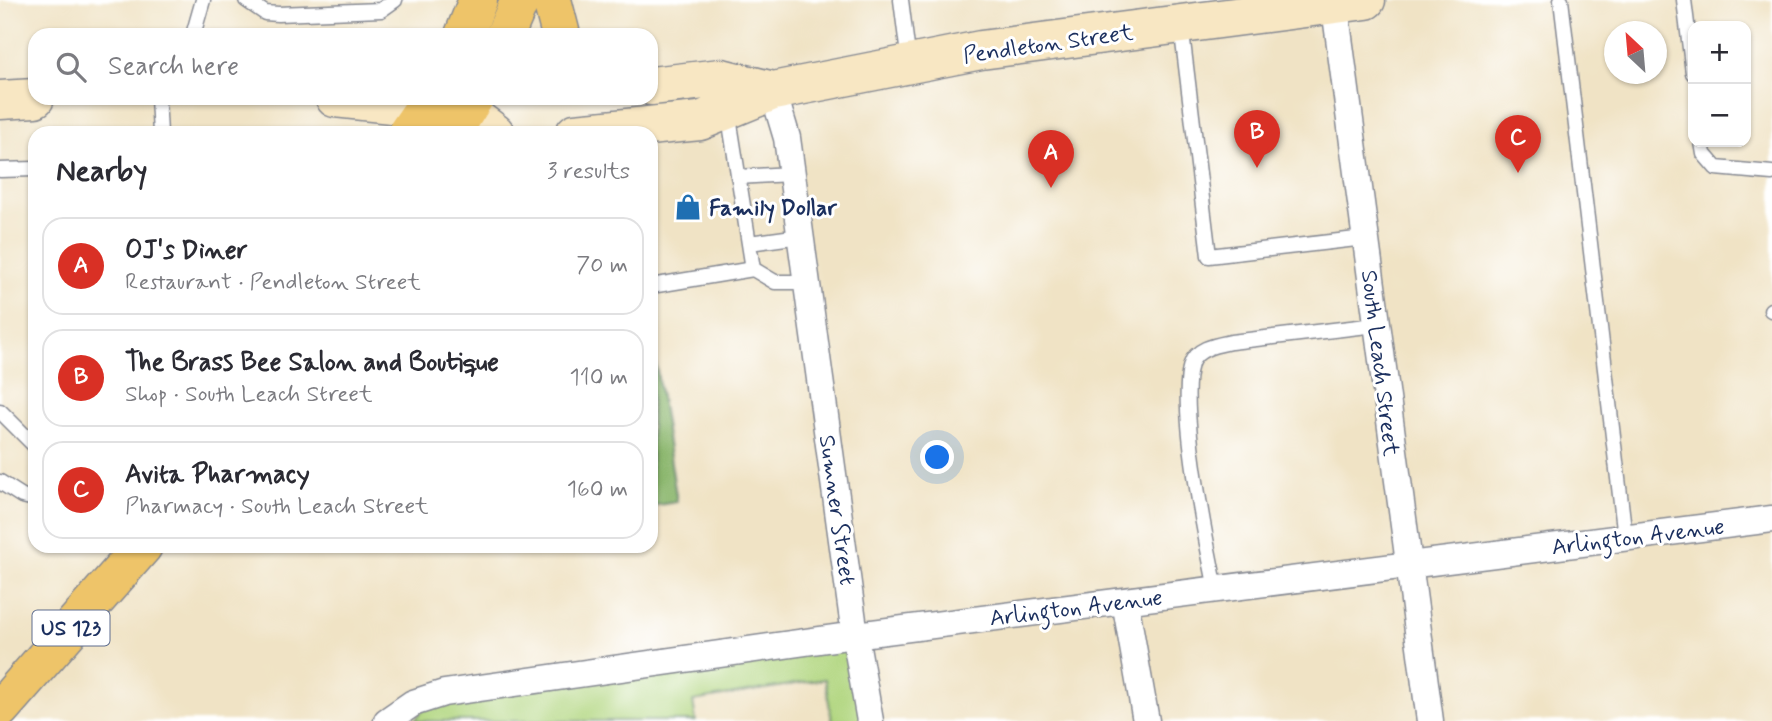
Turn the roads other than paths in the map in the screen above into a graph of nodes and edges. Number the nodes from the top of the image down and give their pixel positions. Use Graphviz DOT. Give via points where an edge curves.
graph roads {
  1 [pos="203,0"];
  2 [pos="246,0"];
  3 [pos="395,0"];
  4 [pos="478,0"];
  5 [pos="520,0"];
  6 [pos="552,0"];
  7 [pos="901,0"];
  8 [pos="1561,0"];
  9 [pos="1684,0"];
  10 [pos="1345,1"];
  11 [pos="1181,24"];
  12 [pos="195,28"];
  13 [pos="467,28"];
  14 [pos="508,28"];
  15 [pos="559,28"];
  16 [pos="1688,32"];
  17 [pos="909,65"];
  18 [pos="658,85"];
  19 [pos="773,91"];
  20 [pos="28,98"];
  21 [pos="0,100"];
  22 [pos="158,105"];
  23 [pos="388,105"];
  24 [pos="727,110"];
  25 [pos="456,114"];
  26 [pos="160,126"];
  27 [pos="649,126"];
  28 [pos="1703,147"];
  29 [pos="28,169"];
  30 [pos="0,170"];
  31 [pos="1772,173"];
  32 [pos="792,174"];
  33 [pos="738,177"];
  34 [pos="800,236"];
  35 [pos="1365,238"];
  36 [pos="749,243"];
  37 [pos="753,269"];
  38 [pos="807,282"];
  39 [pos="658,285"];
  40 [pos="1377,325"];
  41 [pos="0,411"];
  42 [pos="28,436"];
  43 [pos="0,482"];
  44 [pos="28,497"];
  45 [pos="1772,519"];
  46 [pos="1625,537"];
  47 [pos="137,553"];
  48 [pos="1407,563"];
  49 [pos="1216,589"];
  50 [pos="1125,601"];
  51 [pos="855,635"];
  52 [pos="0,709"];
  53 [pos="387,721"];
  54 [pos="870,721"];
  55 [pos="1146,721"];
  56 [pos="1430,721"];
  1 -- 12 [label="lane"];
  2 -- 3 [label="lane" via="265,13 381,10"];
  4 -- 13 [label="highway"];
  5 -- 14 [label="highway"];
  6 -- 15 [label="highway"];
  7 -- 17 [label="lane"];
  8 -- 46 [label="lane"];
  9 -- 16 [label="lane"];
  10 -- 11 [label="main road, Pendleton Street"];
  10 -- 35 [label="street, South Leach Street"];
  11 -- 17 [label="main road, Pendleton Street" via="981,50"];
  11 -- 35 [label="lane" via="1209,256"];
  17 -- 19 [label="main road, Pendleton Street"];
  18 -- 19 [label="main road, Pendleton Street" via="721,78"];
  19 -- 24 [label="main road, Pendleton Street"];
  19 -- 32 [label="street, Sumner Street"];
  20 -- 21 [label="main road"];
  22 -- 26 [label="lane"];
  23 -- 25 [label="main road"];
  24 -- 27 [label="main road, Pendleton Street" via="700,121"];
  24 -- 33 [label="lane"];
  28 -- 31 [label="lane" via="1716,168"];
  29 -- 30 [label="lane"];
  32 -- 33 [label="lane"];
  32 -- 34 [label="street, Sumner Street"];
  33 -- 36 [label="lane"];
  34 -- 36 [label="lane"];
  34 -- 38 [label="street, Sumner Street"];
  35 -- 40 [label="street, South Leach Street"];
  36 -- 37 [label="lane"];
  37 -- 38 [label="lane" via="775,282"];
  37 -- 39 [label="lane"];
  38 -- 51 [label="street, Sumner Street"];
  40 -- 48 [label="street, South Leach Street"];
  40 -- 49 [label="lane" via="1231,342 1210,346 1196,355 1191,364 1187,412"];
  41 -- 42 [label="lane"];
  43 -- 44 [label="lane"];
  45 -- 46 [label="street, Arlington Avenue"];
  46 -- 48 [label="street, Arlington Avenue"];
  47 -- 52 [label="highway, US 123"];
  48 -- 49 [label="street, Arlington Avenue"];
  48 -- 56 [label="street, South Leach Street"];
  49 -- 50 [label="street, Arlington Avenue"];
  50 -- 51 [label="street, Arlington Avenue"];
  50 -- 55 [label="street"];
  51 -- 53 [label="street, Arlington Avenue" via="444,693 413,703"];
  51 -- 54 [label="street, Sumner Street"];
}
